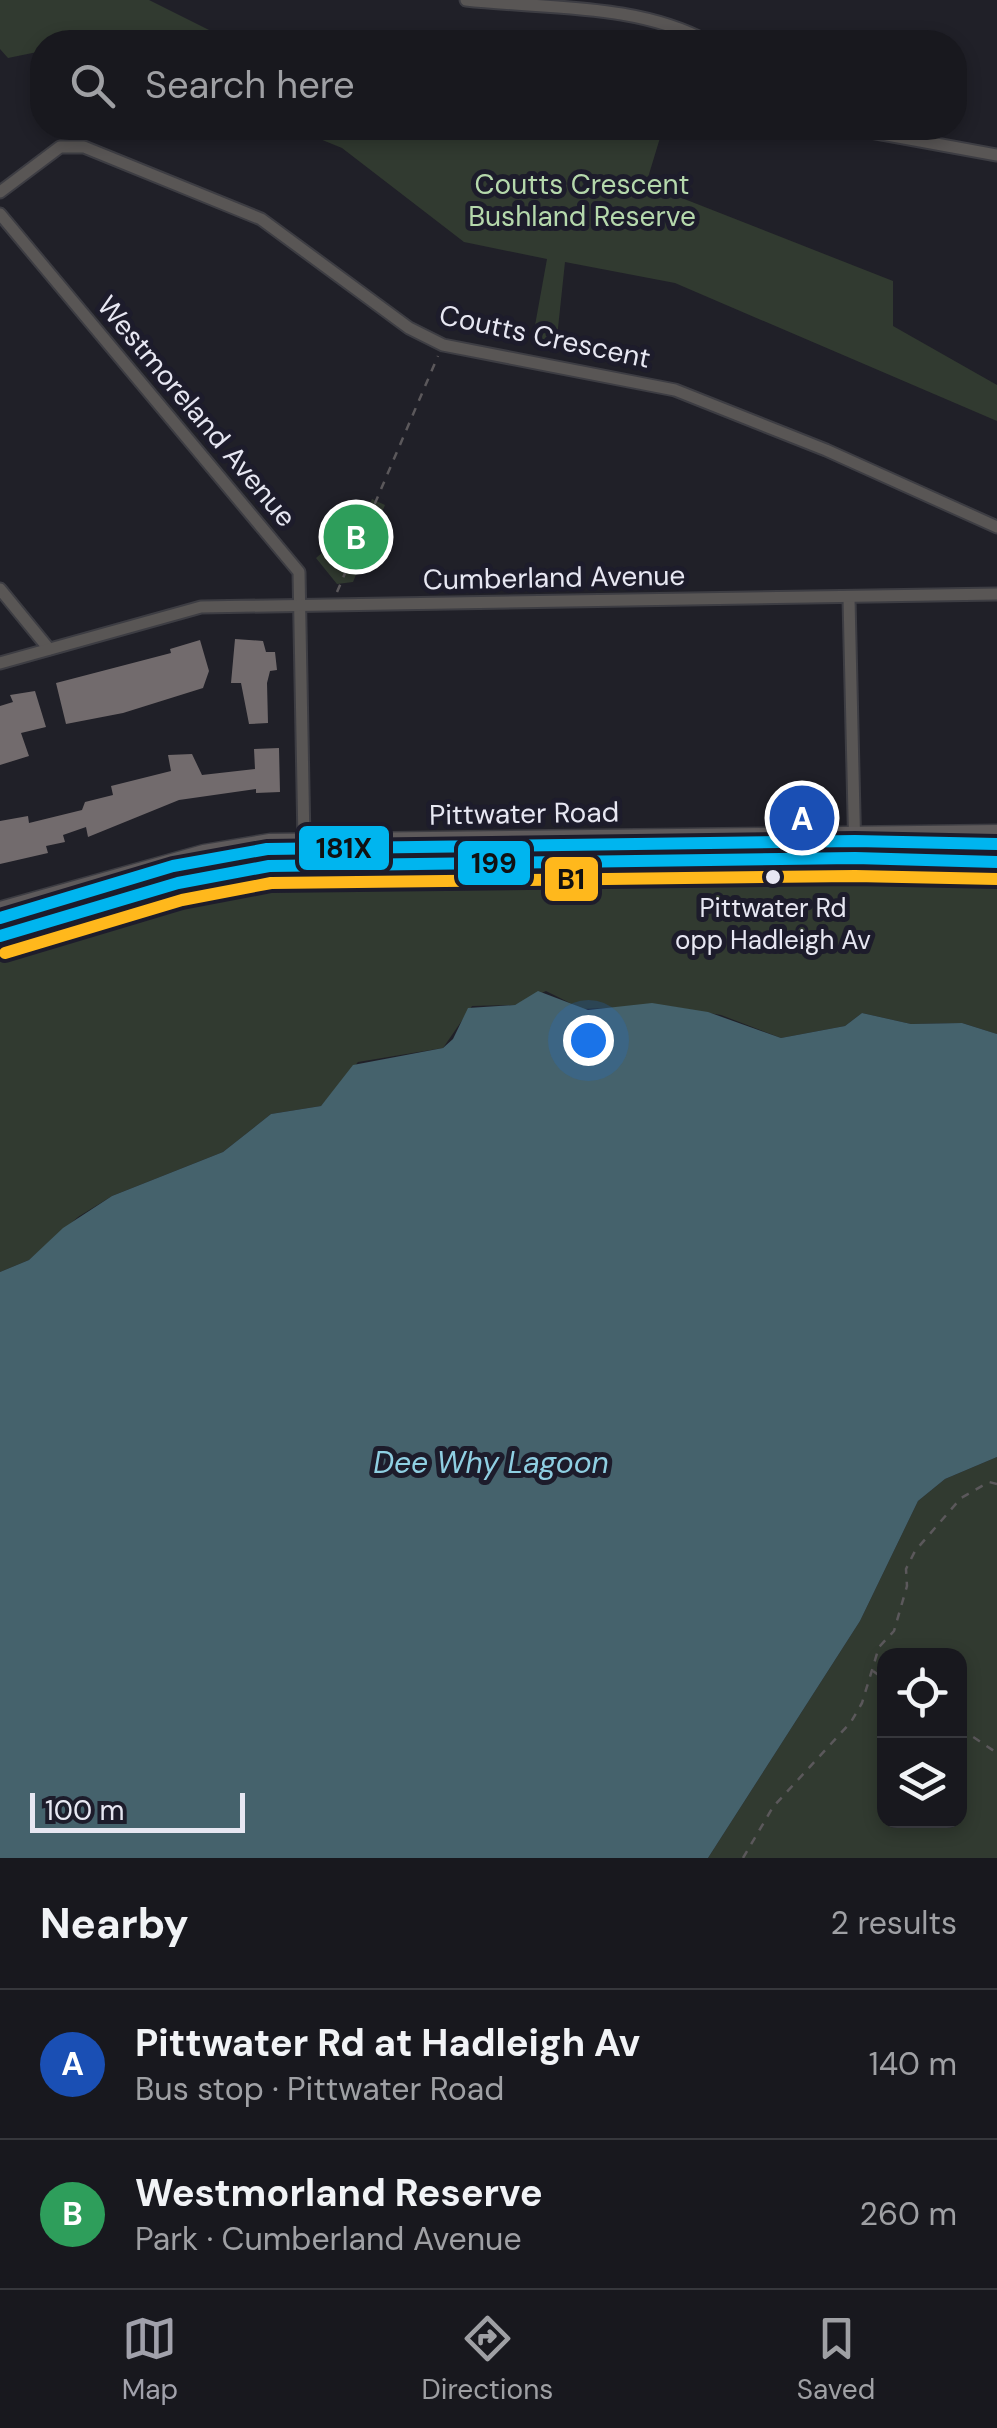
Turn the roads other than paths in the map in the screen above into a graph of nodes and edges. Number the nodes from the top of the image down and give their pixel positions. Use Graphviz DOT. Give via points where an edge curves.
graph roads {
  1 [pos="466,0"];
  2 [pos="685,30"];
  3 [pos="915,140"];
  4 [pos="997,155"];
  5 [pos="0,192"];
  6 [pos="0,214"];
  7 [pos="997,527"];
  8 [pos="0,590"];
  9 [pos="997,594"];
  10 [pos="849,599"];
  11 [pos="302,604"];
  12 [pos="49,648"];
  13 [pos="0,663"];
  14 [pos="997,834"];
  15 [pos="854,836"];
  16 [pos="304,842"];
  17 [pos="854,858"];
  18 [pos="997,862"];
  19 [pos="0,911"];
  20 [pos="0,936"];
  1 -- 2 [label="street" via="621,13"];
  3 -- 4 [label="street"];
  5 -- 7 [label="street, Coutts Crescent" via="60,147 84,147 261,219 409,328 443,345 675,390"];
  6 -- 11 [label="street, Westmoreland Avenue" via="299,572"];
  8 -- 12 [label="street"];
  9 -- 10 [label="street, Cumberland Avenue"];
  10 -- 11 [label="street, Cumberland Avenue"];
  10 -- 15 [label="street"];
  11 -- 12 [label="street, Cumberland Avenue" via="202,607"];
  11 -- 16 [label="street, Westmoreland Avenue"];
  12 -- 13 [label="street, Cumberland Avenue"];
  14 -- 15 [label="highway, Pittwater Road"];
  15 -- 16 [label="highway, Pittwater Road"];
  15 -- 17 [label="street"];
  16 -- 19 [label="highway, Pittwater Road" via="204,854"];
  17 -- 18 [label="highway, Pittwater Road"];
  17 -- 20 [label="highway, Pittwater Road" via="269,866 178,883"];
}
